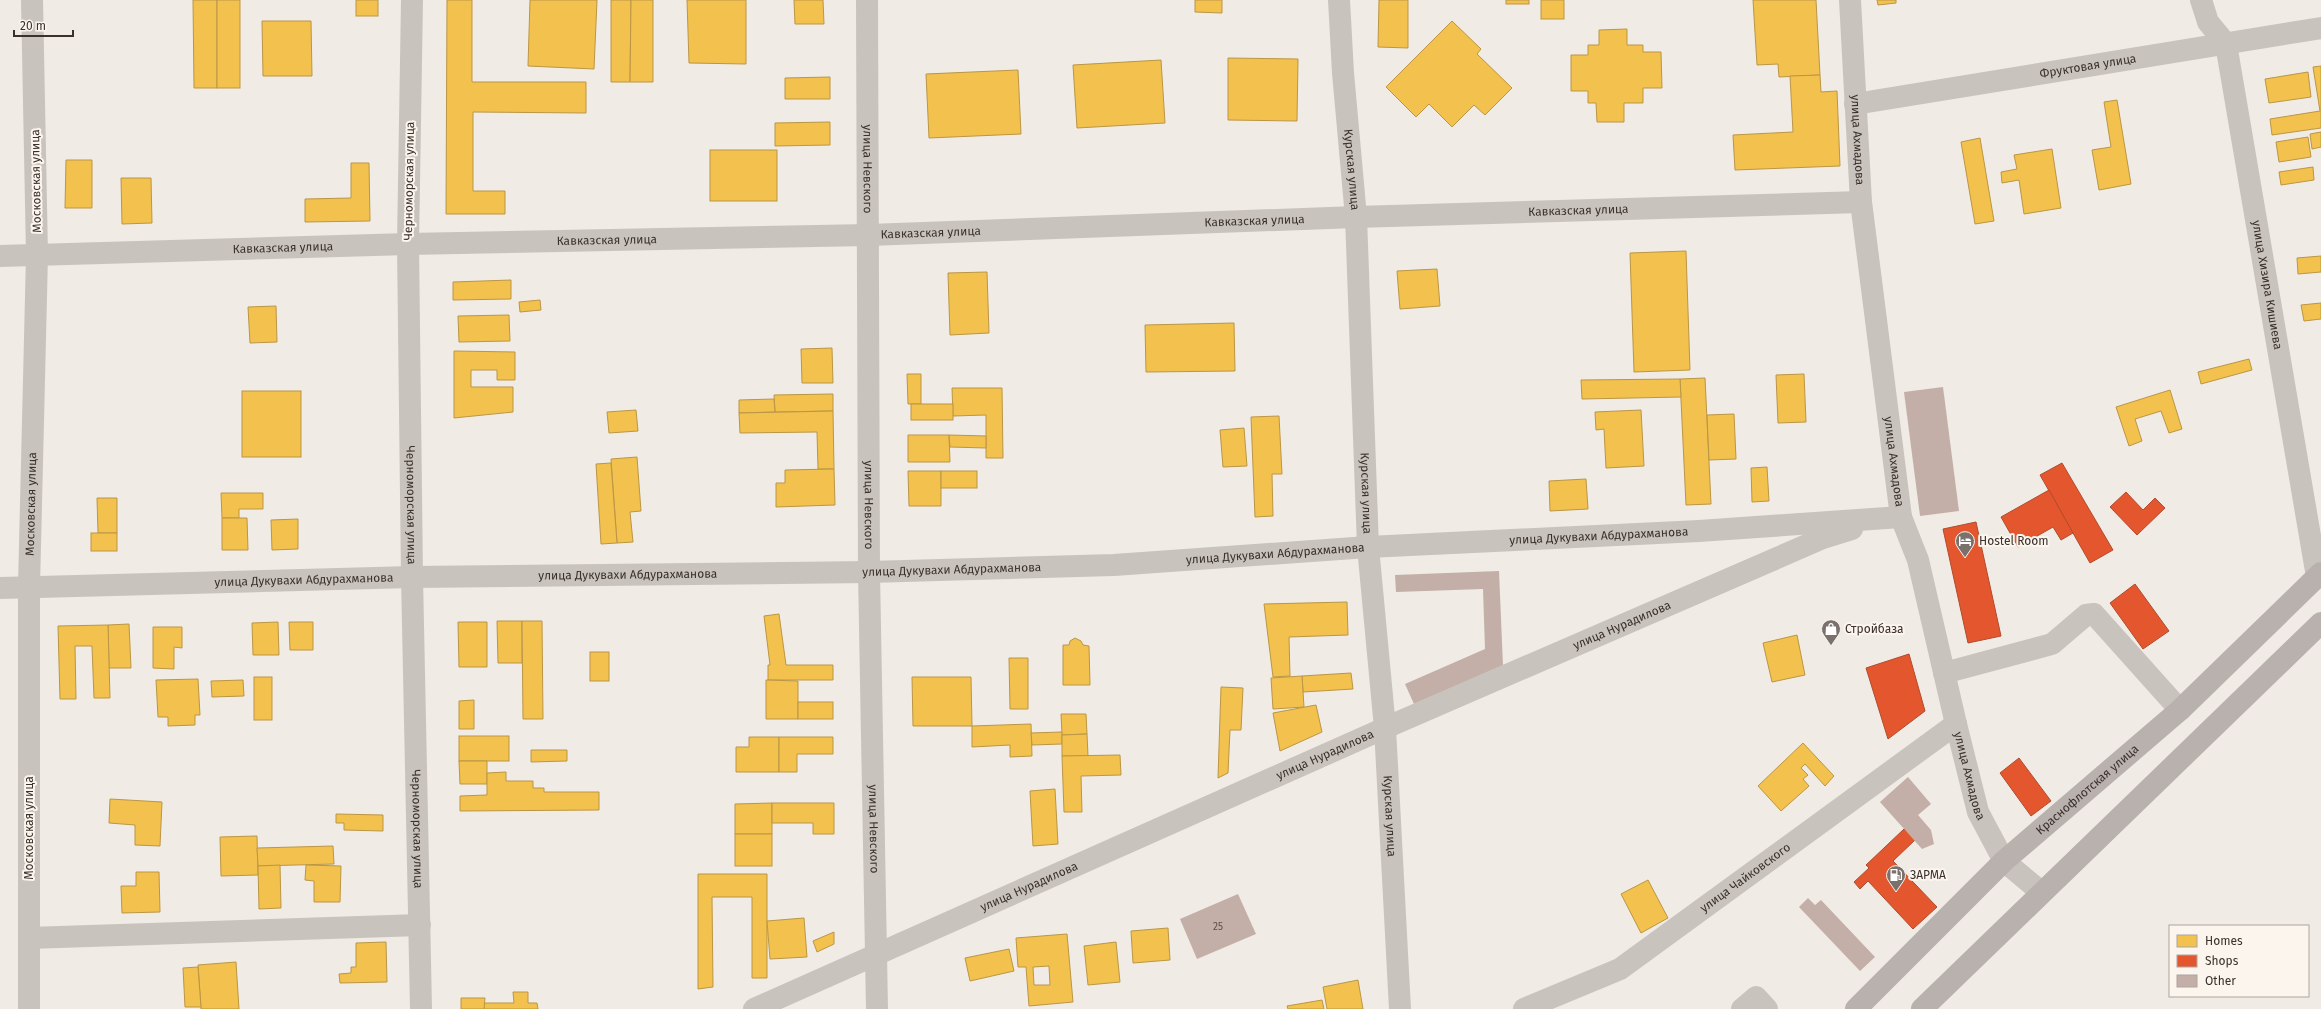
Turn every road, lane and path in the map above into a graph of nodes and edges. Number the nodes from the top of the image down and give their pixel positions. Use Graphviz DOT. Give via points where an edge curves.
graph roads {
  1 [pos="32,0"];
  2 [pos="412,0"];
  3 [pos="867,0"];
  4 [pos="1339,0"];
  5 [pos="1850,0"];
  6 [pos="2201,0"];
  7 [pos="2321,28"];
  8 [pos="2226,44"];
  9 [pos="1855,104"];
  10 [pos="1861,202"];
  11 [pos="1356,217"];
  12 [pos="869,235"];
  13 [pos="408,244"];
  14 [pos="37,255"];
  15 [pos="0,256"];
  16 [pos="1901,517"];
  17 [pos="1368,547"];
  18 [pos="869,572"];
  19 [pos="2319,575"];
  20 [pos="412,577"];
  21 [pos="29,587"];
  22 [pos="0,588"];
  23 [pos="2321,622"];
  24 [pos="1944,673"];
  25 [pos="2180,710"];
  26 [pos="1956,724"];
  27 [pos="1385,728"];
  28 [pos="2004,861"];
  29 [pos="2041,892"];
  30 [pos="420,925"];
  31 [pos="29,938"];
  32 [pos="877,956"];
  33 [pos="29,1009"];
  34 [pos="421,1009"];
  35 [pos="754,1009"];
  36 [pos="877,1009"];
  37 [pos="1400,1009"];
  38 [pos="1524,1009"];
  39 [pos="1742,1009"];
  40 [pos="1767,1009"];
  41 [pos="1856,1009"];
  42 [pos="1922,1009"];
  1 -- 14 [label="street, Московская улица"];
  2 -- 13 [label="street, Черноморская улица"];
  3 -- 12 [label="street, улица Невского"];
  4 -- 11 [label="street, Курская улица"];
  5 -- 9 [label="street, улица Ахмадова"];
  6 -- 8 [label="street, улица Хизира Кишиева" via="2208,22"];
  7 -- 8 [label="street, Фруктовая улица"];
  8 -- 9 [label="street, Фруктовая улица"];
  8 -- 19 [label="street, улица Хизира Кишиева"];
  9 -- 10 [label="street, улица Ахмадова"];
  10 -- 11 [label="street, Кавказская улица"];
  10 -- 16 [label="street, улица Ахмадова"];
  11 -- 12 [label="street, Кавказская улица"];
  11 -- 17 [label="street, Курская улица"];
  12 -- 13 [label="street, Кавказская улица"];
  12 -- 18 [label="street, улица Невского"];
  13 -- 14 [label="street, Кавказская улица"];
  13 -- 20 [label="street, Черноморская улица"];
  14 -- 15 [label="street, Кавказская улица"];
  14 -- 21 [label="street, Московская улица"];
  16 -- 17 [label="street, улица Дукувахи Абдурахманова" via="1699,531"];
  16 -- 24 [label="street, улица Ахмадова" via="1918,560"];
  16 -- 27 [label="street, улица Нурадилова" via="1823,538"];
  17 -- 18 [label="street, улица Дукувахи Абдурахманова" via="1114,565"];
  17 -- 27 [label="street, Курская улица"];
  18 -- 20 [label="street, улица Дукувахи Абдурахманова"];
  18 -- 32 [label="street, улица Невского"];
  19 -- 25 [label="main road, Краснофлотская улица"];
  20 -- 21 [label="street, улица Дукувахи Абдурахманова"];
  20 -- 30 [label="street, Черноморская улица"];
  21 -- 22 [label="street, улица Дукувахи Абдурахманова"];
  21 -- 31 [label="street, Московская улица"];
  23 -- 29 [label="main road"];
  24 -- 25 [label="street" via="2052,644 2086,615 2094,614"];
  24 -- 26 [label="street, улица Ахмадова"];
  25 -- 28 [label="main road, Краснофлотская улица"];
  26 -- 28 [label="street, улица Ахмадова" via="1978,812"];
  26 -- 38 [label="street, улица Чайковского" via="1620,969"];
  27 -- 32 [label="street, улица Нурадилова"];
  27 -- 37 [label="street, Курская улица"];
  28 -- 29 [label="street, улица Ахмадова"];
  28 -- 41 [label="main road, Краснофлотская улица"];
  29 -- 42 [label="main road"];
  30 -- 31 [label="street"];
  30 -- 34 [label="street, Черноморская улица"];
  31 -- 33 [label="street, Московская улица"];
  32 -- 35 [label="street, улица Нурадилова"];
  32 -- 36 [label="street, улица Невского"];
  39 -- 40 [label="street" via="1756,997"];
}
